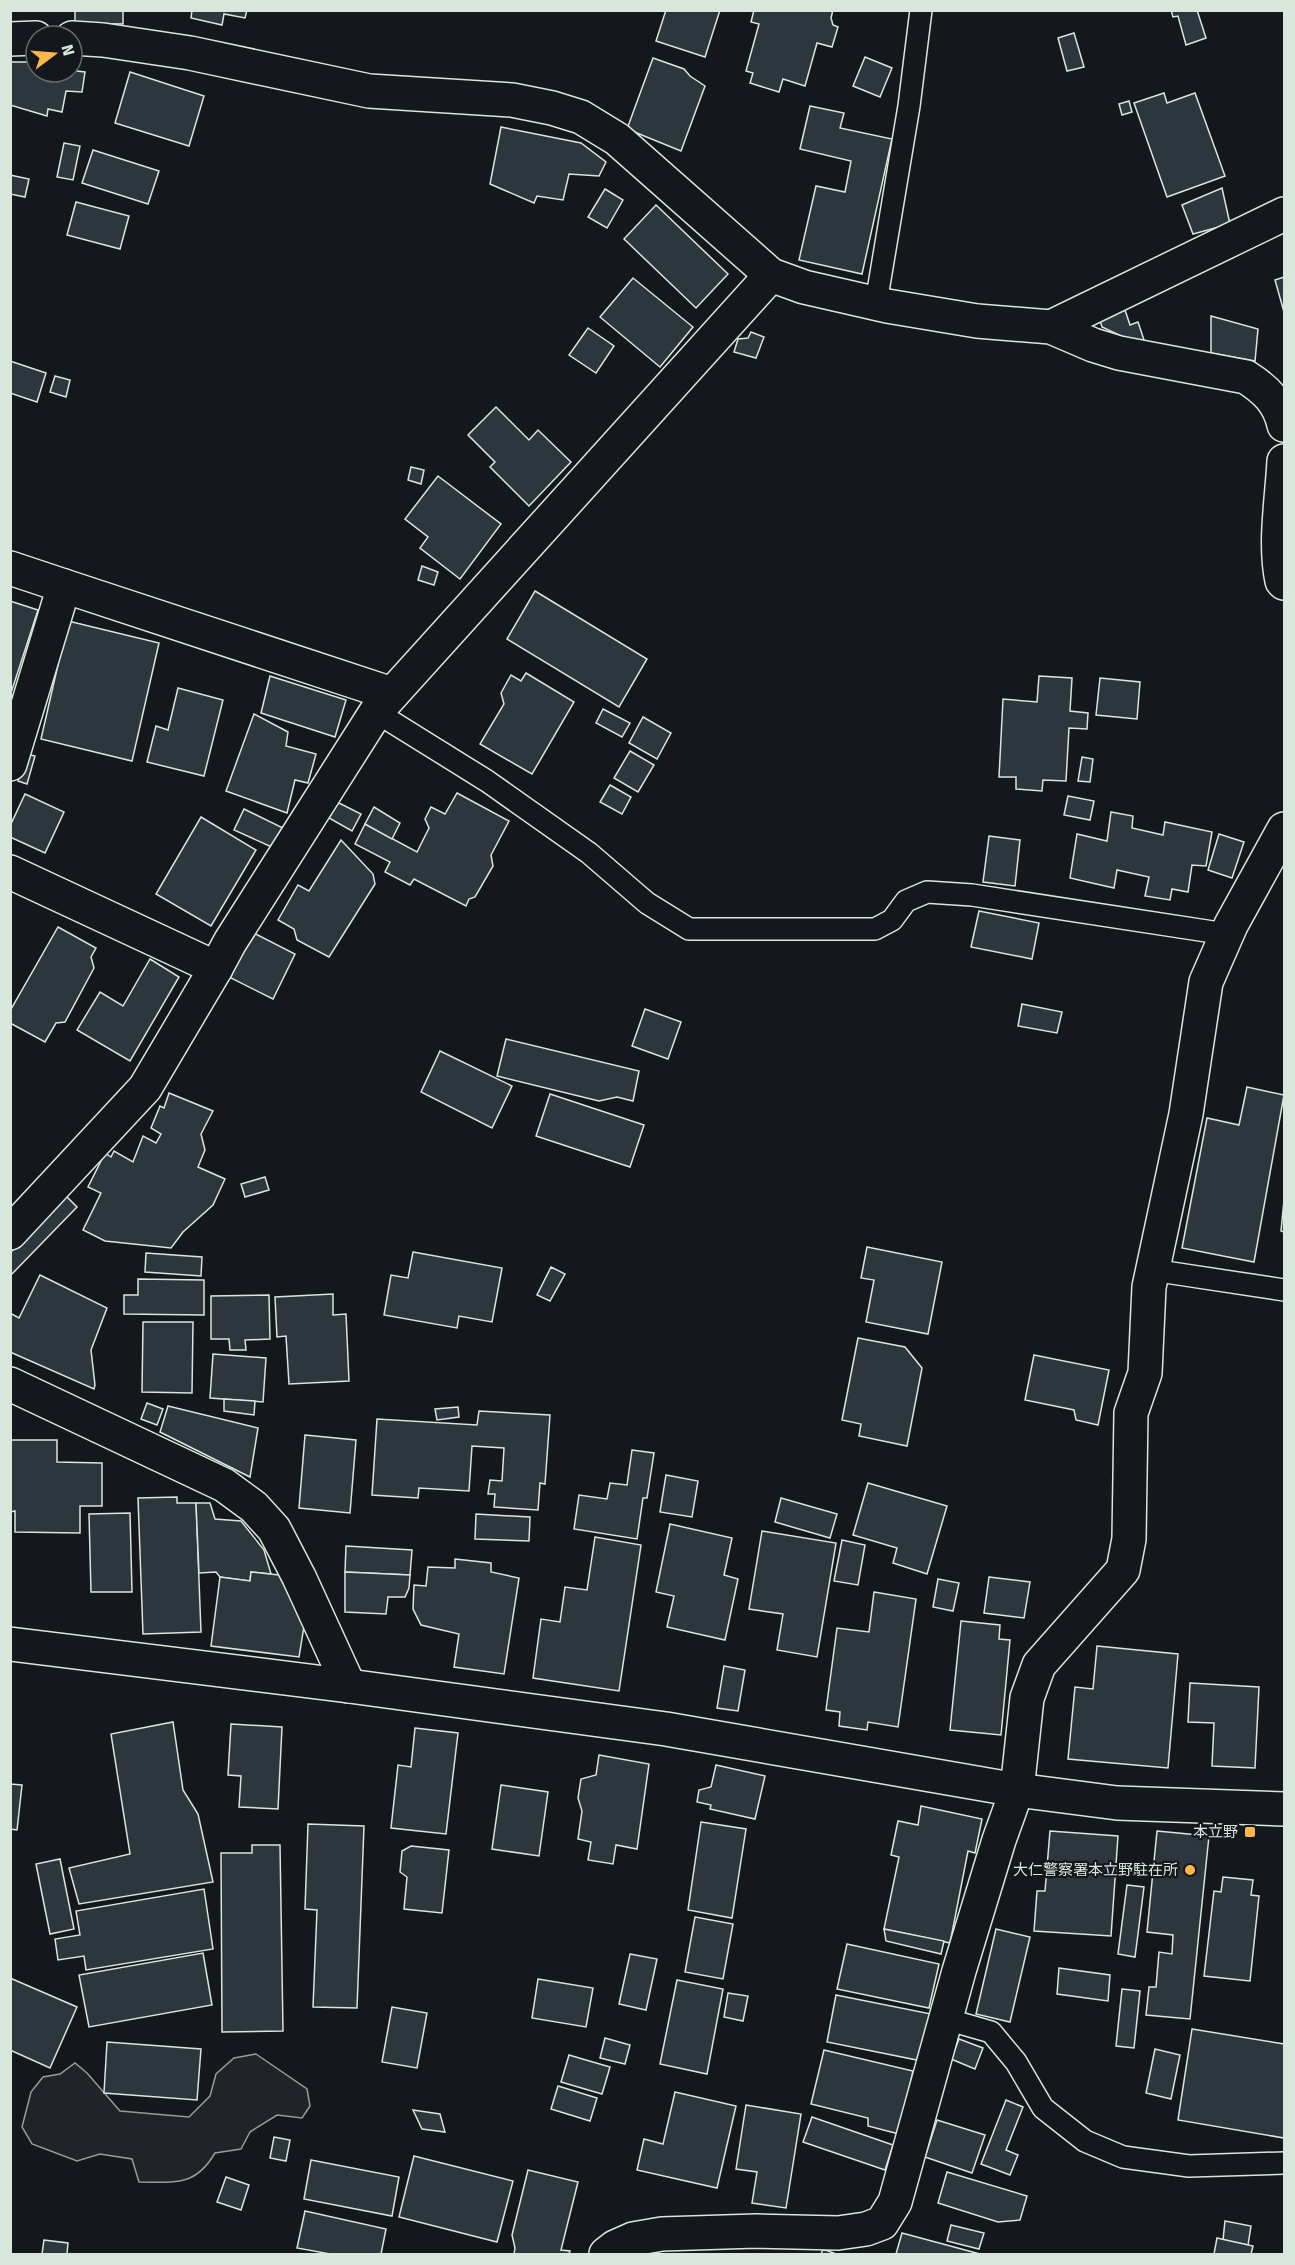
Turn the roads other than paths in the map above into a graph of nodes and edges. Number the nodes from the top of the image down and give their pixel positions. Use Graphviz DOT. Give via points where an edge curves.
graph roads {
  1 [pos="921,10"];
  2 [pos="84,39"];
  3 [pos="1284,214"];
  4 [pos="771,275"];
  5 [pos="876,303"];
  6 [pos="1051,327"];
  7 [pos="1284,425"];
  8 [pos="1284,461"];
  9 [pos="10,568"];
  10 [pos="1284,583"];
  11 [pos="64,586"];
  12 [pos="384,703"];
  13 [pos="10,764"];
  14 [pos="1284,829"];
  15 [pos="10,872"];
  16 [pos="1226,934"];
  17 [pos="216,968"];
  18 [pos="10,1233"];
  19 [pos="1152,1270"];
  20 [pos="1284,1290"];
  21 [pos="10,1384"];
  22 [pos="10,1644"];
  23 [pos="349,1686"];
  24 [pos="1017,1790"];
  25 [pos="1284,1809"];
  26 [pos="946,2019"];
  27 [pos="1284,2163"];
  28 [pos="606,2254"];
  1 -- 5 [label="lane"];
  2 -- 4 [label="street" via="190,53 369,91 512,100 581,117 617,139"];
  3 -- 6 [label="street"];
  4 -- 5 [label="street" via="804,287"];
  4 -- 12 [label="street"];
  5 -- 6 [label="street" via="977,321"];
  6 -- 7 [label="street" via="1119,353 1246,377 1276,403"];
  8 -- 10 [label="street" via="1279,548"];
  9 -- 11 [label="street"];
  11 -- 12 [label="street"];
  11 -- 13 [label="street"];
  12 -- 16 [label="lane" via="589,853 647,903 689,929 875,929 892,920 906,901 927,892 972,895"];
  12 -- 17 [label="street"];
  14 -- 16 [label="street"];
  15 -- 17 [label="street"];
  16 -- 19 [label="street" via="1206,982 1186,1114"];
  17 -- 18 [label="street" via="145,1088"];
  19 -- 20 [label="lane"];
  19 -- 24 [label="street" via="1145,1372 1131,1413 1130,1539 1123,1570 1039,1665 1027,1698"];
  21 -- 23 [label="street" via="224,1485 254,1507 274,1529"];
  22 -- 23 [label="street"];
  23 -- 24 [label="street" via="666,1729"];
  24 -- 25 [label="street" via="1117,1803"];
  24 -- 26 [label="street"];
  26 -- 27 [label="lane" via="991,2032 1016,2062 1043,2108 1085,2142 1123,2157 1189,2166"];
  26 -- 28 [label="street" via="895,2202 882,2223 838,2232 662,2234 633,2239"];
}
